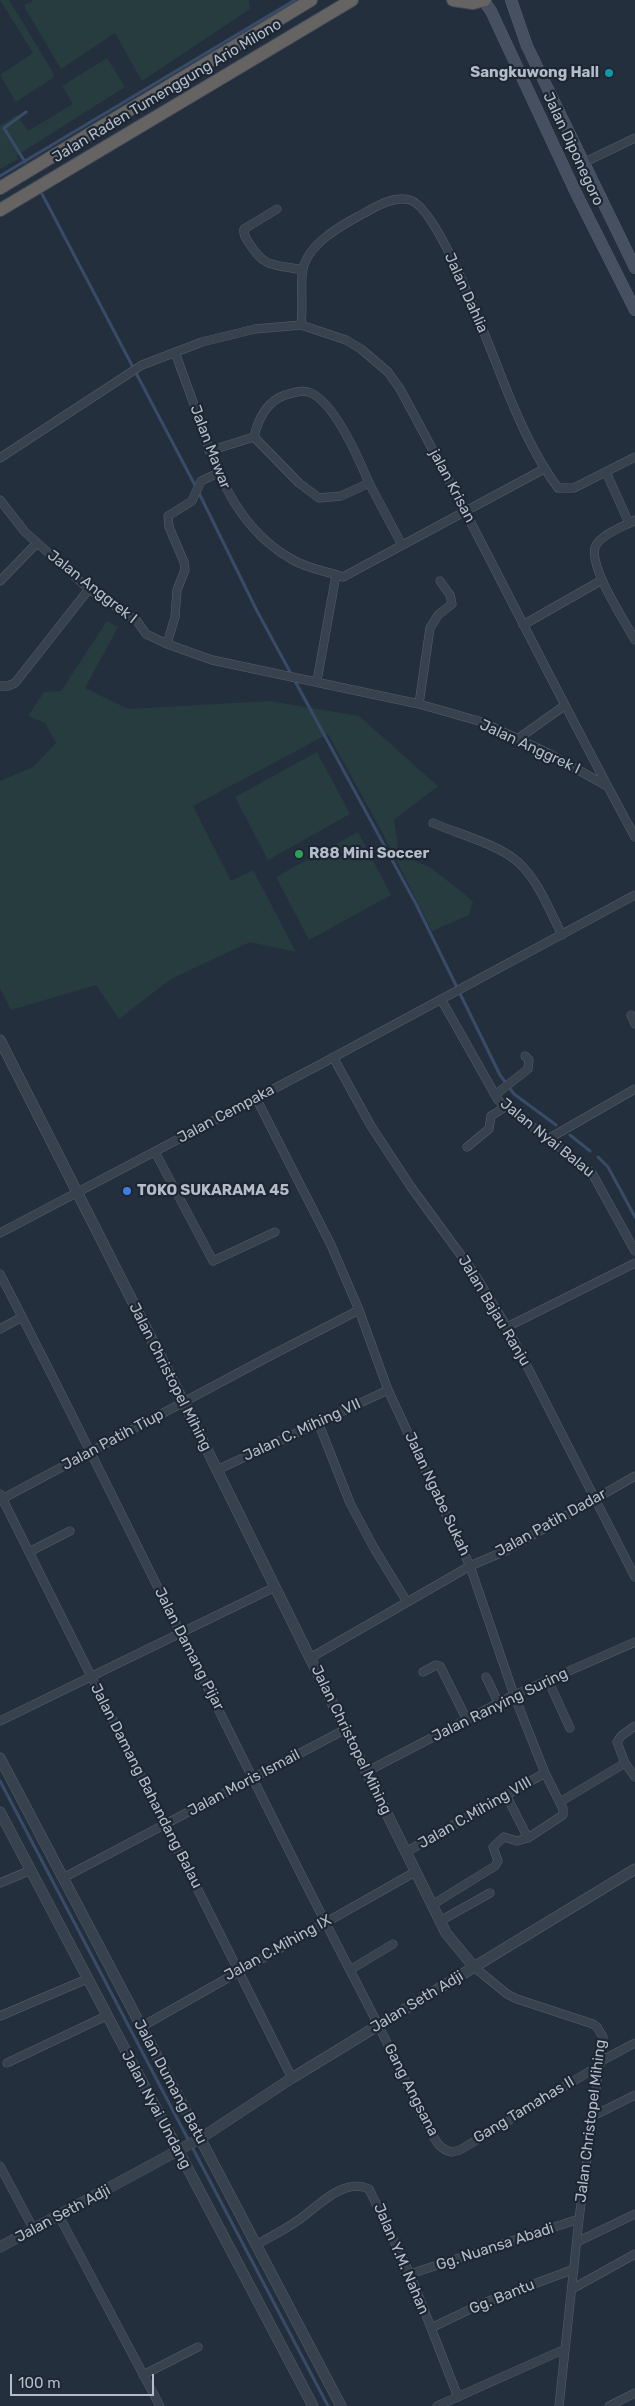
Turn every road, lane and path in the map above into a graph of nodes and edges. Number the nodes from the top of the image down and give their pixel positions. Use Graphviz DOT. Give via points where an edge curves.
graph roads {
  1 [pos="310,0"];
  2 [pos="453,0"];
  3 [pos="484,0"];
  4 [pos="511,0"];
  5 [pos="348,1"];
  6 [pos="635,138"];
  7 [pos="585,162"];
  8 [pos="0,188"];
  9 [pos="276,209"];
  10 [pos="0,210"];
  11 [pos="635,268"];
  12 [pos="303,270"];
  13 [pos="635,310"];
  14 [pos="301,325"];
  15 [pos="175,352"];
  16 [pos="254,436"];
  17 [pos="210,451"];
  18 [pos="635,457"];
  19 [pos="0,458"];
  20 [pos="544,469"];
  21 [pos="606,472"];
  22 [pos="218,473"];
  23 [pos="369,483"];
  24 [pos="0,500"];
  25 [pos="466,511"];
  26 [pos="632,522"];
  27 [pos="37,543"];
  28 [pos="402,545"];
  29 [pos="336,574"];
  30 [pos="602,580"];
  31 [pos="0,581"];
  32 [pos="440,581"];
  33 [pos="89,589"];
  34 [pos="523,625"];
  35 [pos="635,640"];
  36 [pos="167,644"];
  37 [pos="317,681"];
  38 [pos="0,686"];
  39 [pos="418,704"];
  40 [pos="564,706"];
  41 [pos="519,738"];
  42 [pos="607,786"];
  43 [pos="433,824"];
  44 [pos="635,837"];
  45 [pos="635,895"];
  46 [pos="562,935"];
  47 [pos="441,999"];
  48 [pos="631,1015"];
  49 [pos="635,1024"];
  50 [pos="0,1040"];
  51 [pos="525,1056"];
  52 [pos="333,1057"];
  53 [pos="635,1088"];
  54 [pos="501,1092"];
  55 [pos="256,1098"];
  56 [pos="505,1107"];
  57 [pos="554,1136"];
  58 [pos="467,1147"];
  59 [pos="155,1152"];
  60 [pos="78,1193"];
  61 [pos="275,1232"];
  62 [pos="0,1233"];
  63 [pos="632,1238"];
  64 [pos="635,1251"];
  65 [pos="635,1263"];
  66 [pos="0,1274"];
  67 [pos="360,1310"];
  68 [pos="22,1317"];
  69 [pos="507,1327"];
  70 [pos="0,1329"];
  71 [pos="388,1390"];
  72 [pos="184,1403"];
  73 [pos="318,1422"];
  74 [pos="91,1452"];
  75 [pos="217,1470"];
  76 [pos="635,1476"];
  77 [pos="1,1498"];
  78 [pos="594,1498"];
  79 [pos="70,1531"];
  80 [pos="29,1552"];
  81 [pos="470,1566"];
  82 [pos="635,1577"];
  83 [pos="275,1587"];
  84 [pos="407,1602"];
  85 [pos="181,1631"];
  86 [pos="635,1642"];
  87 [pos="310,1658"];
  88 [pos="422,1672"];
  89 [pos="91,1677"];
  90 [pos="486,1677"];
  91 [pos="548,1680"];
  92 [pos="514,1695"];
  93 [pos="499,1704"];
  94 [pos="466,1720"];
  95 [pos="0,1721"];
  96 [pos="635,1726"];
  97 [pos="570,1728"];
  98 [pos="346,1730"];
  99 [pos="0,1758"];
  100 [pos="625,1763"];
  101 [pos="366,1772"];
  102 [pos="545,1774"];
  103 [pos="253,1777"];
  104 [pos="635,1777"];
  105 [pos="506,1795"];
  106 [pos="560,1802"];
  107 [pos="0,1812"];
  108 [pos="166,1824"];
  109 [pos="528,1838"];
  110 [pos="406,1852"];
  111 [pos="635,1869"];
  112 [pos="31,1870"];
  113 [pos="415,1872"];
  114 [pos="63,1878"];
  115 [pos="0,1883"];
  116 [pos="490,1893"];
  117 [pos="432,1905"];
  118 [pos="440,1921"];
  119 [pos="324,1922"];
  120 [pos="393,1944"];
  121 [pos="474,1967"];
  122 [pos="238,1970"];
  123 [pos="350,1970"];
  124 [pos="87,1979"];
  125 [pos="0,2016"];
  126 [pos="106,2016"];
  127 [pos="378,2025"];
  128 [pos="141,2027"];
  129 [pos="635,2043"];
  130 [pos="600,2062"];
  131 [pos="7,2063"];
  132 [pos="292,2078"];
  133 [pos="635,2095"];
  134 [pos="593,2116"];
  135 [pos="198,2140"];
  136 [pos="179,2151"];
  137 [pos="448,2151"];
  138 [pos="0,2166"];
  139 [pos="635,2214"];
  140 [pos="59,2216"];
  141 [pos="579,2220"];
  142 [pos="34,2230"];
  143 [pos="577,2242"];
  144 [pos="256,2245"];
  145 [pos="0,2248"];
  146 [pos="635,2254"];
  147 [pos="574,2269"];
  148 [pos="410,2274"];
  149 [pos="572,2289"];
  150 [pos="430,2328"];
  151 [pos="198,2347"];
  152 [pos="565,2349"];
  153 [pos="143,2375"];
  154 [pos="634,2395"];
  155 [pos="458,2397"];
  156 [pos="160,2406"];
  157 [pos="313,2406"];
  158 [pos="341,2406"];
  159 [pos="437,2406"];
  160 [pos="559,2406"];
  161 [pos="609,2406"];
  1 -- 8 [label="highway, Jalan Raden Tumenggung Ario Milono"];
  2 -- 3 [label="highway" via="473,3"];
  3 -- 13 [label="main road, Jalan Diponegoro"];
  4 -- 7 [label="main road, Jalan Diponegoro" via="527,46"];
  5 -- 10 [label="highway, Jalan Raden Tumenggung Ario Milono"];
  6 -- 7 [label="street"];
  7 -- 11 [label="main road, Jalan Diponegoro"];
  9 -- 12 [label="street" via="244,229 244,235 264,262"];
  12 -- 14 [label="street, Jalan Dahlia"];
  12 -- 20 [label="street, Jalan Dahlia" via="308,258 326,237 376,207 400,199 411,200 422,208 461,276 513,405"];
  14 -- 15 [label="street, jalan Krisan" via="222,336"];
  14 -- 25 [label="street, jalan Krisan" via="346,340 388,372"];
  15 -- 17 [label="street, Jalan Mawar"];
  15 -- 19 [label="street, jalan Krisan" via="140,367"];
  16 -- 17 [label="street"];
  16 -- 23 [label="street" via="299,483 319,498 340,496"];
  16 -- 23 [label="street" via="258,419 274,402 293,392 311,393 348,436"];
  17 -- 22 [label="street, Jalan Mawar"];
  18 -- 21 [label="street, Jalan Dahlia"];
  20 -- 21 [label="street, Jalan Dahlia" via="558,488 566,489 585,484"];
  20 -- 25 [label="street, Jalan Mawar"];
  21 -- 26 [label="street"];
  22 -- 29 [label="street, Jalan Mawar" via="235,506 265,541 302,565"];
  22 -- 36 [label="street" via="201,481 192,501 168,518 185,570 177,590"];
  23 -- 28 [label="street"];
  24 -- 27 [label="street, Jalan Anggrek I"];
  25 -- 28 [label="street, Jalan Mawar"];
  25 -- 34 [label="street, jalan Krisan"];
  26 -- 30 [label="street" via="596,546 593,554"];
  27 -- 31 [label="street"];
  27 -- 33 [label="street, Jalan Anggrek I"];
  28 -- 29 [label="street, Jalan Mawar" via="343,577"];
  29 -- 37 [label="street"];
  30 -- 34 [label="street"];
  30 -- 35 [label="street"];
  32 -- 39 [label="street" via="452,604 438,614 430,628"];
  33 -- 36 [label="street, Jalan Anggrek I" via="137,621 146,634"];
  33 -- 38 [label="street" via="15,682"];
  34 -- 40 [label="street, jalan Krisan"];
  36 -- 37 [label="street, Jalan Anggrek I" via="212,660"];
  37 -- 39 [label="street, Jalan Anggrek I"];
  39 -- 41 [label="street, Jalan Anggrek I" via="482,722"];
  40 -- 41 [label="street"];
  40 -- 42 [label="street, jalan Krisan"];
  41 -- 42 [label="street, Jalan Anggrek I"];
  42 -- 44 [label="street, jalan Krisan"];
  43 -- 46 [label="street" via="503,852 518,862 544,899"];
  45 -- 46 [label="street, Jalan Cempaka"];
  46 -- 47 [label="street, Jalan Cempaka"];
  47 -- 52 [label="street, Jalan Cempaka"];
  47 -- 54 [label="street, Jalan Nyai Balau"];
  48 -- 49 [label="street"];
  50 -- 60 [label="street, Jalan Christopel Mihing"];
  51 -- 54 [label="street" via="529,1060 528,1069"];
  52 -- 55 [label="street, Jalan Cempaka"];
  52 -- 69 [label="street, Jalan Bajau Ranju" via="371,1126"];
  53 -- 57 [label="street"];
  54 -- 56 [label="street, Jalan Nyai Balau"];
  55 -- 59 [label="street, Jalan Cempaka"];
  55 -- 67 [label="street, Jalan Ngabe Sukah" via="331,1245"];
  56 -- 57 [label="street, Jalan Nyai Balau"];
  56 -- 58 [label="street" via="491,1116 489,1129"];
  57 -- 63 [label="street, Jalan Nyai Balau" via="592,1173"];
  59 -- 60 [label="street, Jalan Cempaka"];
  59 -- 61 [label="street" via="213,1261"];
  60 -- 62 [label="street, Jalan Cempaka"];
  60 -- 72 [label="street, Jalan Christopel Mihing"];
  63 -- 64 [label="street, Jalan Nyai Balau"];
  65 -- 69 [label="street"];
  66 -- 68 [label="street, Jalan Damang Pijar"];
  67 -- 71 [label="street, Jalan Ngabe Sukah"];
  67 -- 72 [label="street, Jalan Patih Tiup"];
  68 -- 70 [label="street"];
  68 -- 74 [label="street, Jalan Damang Pijar"];
  69 -- 78 [label="street, Jalan Bajau Ranju"];
  71 -- 73 [label="street, Jalan C. Mihing VII"];
  71 -- 81 [label="street, Jalan Ngabe Sukah"];
  72 -- 74 [label="street, Jalan Patih Tiup"];
  72 -- 75 [label="street, Jalan Christopel Mihing"];
  73 -- 75 [label="street, Jalan C. Mihing VII"];
  73 -- 84 [label="street" via="350,1503"];
  74 -- 77 [label="street, Jalan Patih Tiup"];
  74 -- 85 [label="street, Jalan Damang Pijar"];
  75 -- 83 [label="street, Jalan Christopel Mihing"];
  76 -- 78 [label="street, Jalan Patih Dadar"];
  77 -- 80 [label="street, Jalan Damang Bahandang Balau"];
  78 -- 81 [label="street, Jalan Patih Dadar" via="504,1551"];
  78 -- 82 [label="street, Jalan Bajau Ranju"];
  79 -- 80 [label="street"];
  80 -- 89 [label="street, Jalan Damang Bahandang Balau"];
  81 -- 84 [label="street, Jalan Patih Dadar"];
  81 -- 92 [label="street, Jalan Ngabe Sukah"];
  83 -- 85 [label="street"];
  83 -- 87 [label="street, Jalan Christopel Mihing"];
  84 -- 87 [label="street, Jalan Patih Dadar"];
  85 -- 89 [label="street"];
  85 -- 103 [label="street, Jalan Damang Pijar"];
  86 -- 91 [label="street, Jalan Ranying Suring"];
  87 -- 98 [label="street, Jalan Christopel Mihing"];
  88 -- 94 [label="street" via="436,1665 443,1670"];
  89 -- 95 [label="street"];
  89 -- 108 [label="street, Jalan Damang Bahandang Balau"];
  90 -- 93 [label="street"];
  91 -- 92 [label="street, Jalan Ranying Suring"];
  91 -- 97 [label="street"];
  92 -- 93 [label="street, Jalan Ranying Suring"];
  92 -- 102 [label="street, Jalan Ngabe Sukah"];
  93 -- 94 [label="street, Jalan Ranying Suring"];
  94 -- 101 [label="street, Jalan Ranying Suring"];
  96 -- 100 [label="street" via="617,1742"];
  98 -- 101 [label="street, Jalan Christopel Mihing"];
  98 -- 103 [label="street, Jalan Moris Ismail"];
  99 -- 114 [label="street, Jalan Dumang Batu"];
  100 -- 104 [label="street"];
  100 -- 106 [label="street"];
  101 -- 110 [label="street, Jalan Christopel Mihing"];
  102 -- 105 [label="street, Jalan C.Mihing VIII"];
  102 -- 106 [label="street, Jalan Ngabe Sukah"];
  103 -- 108 [label="street, Jalan Moris Ismail"];
  103 -- 119 [label="street, Jalan Damang Pijar"];
  105 -- 109 [label="street"];
  105 -- 110 [label="street, Jalan C.Mihing VIII"];
  106 -- 109 [label="street" via="563,1815"];
  107 -- 112 [label="street, Jalan Nyai Undang"];
  108 -- 114 [label="street, Jalan Moris Ismail"];
  108 -- 122 [label="street, Jalan Damang Bahandang Balau"];
  109 -- 117 [label="street" via="517,1841 504,1837 494,1847 498,1861 496,1866"];
  110 -- 113 [label="street, Jalan Christopel Mihing"];
  111 -- 121 [label="street, Jalan Seth Adji"];
  112 -- 115 [label="street"];
  112 -- 124 [label="street, Jalan Nyai Undang"];
  113 -- 117 [label="street, Jalan Christopel Mihing"];
  113 -- 119 [label="street, Jalan C.Mihing IX"];
  114 -- 128 [label="street, Jalan Dumang Batu"];
  116 -- 118 [label="street"];
  117 -- 118 [label="street, Jalan Christopel Mihing"];
  118 -- 121 [label="street, Jalan Christopel Mihing" via="453,1943"];
  119 -- 122 [label="street, Jalan C.Mihing IX"];
  119 -- 123 [label="street, Jalan Damang Pijar"];
  120 -- 123 [label="street"];
  121 -- 127 [label="street, Jalan Seth Adji"];
  121 -- 130 [label="street, Jalan Christopel Mihing" via="517,1999 597,2027 603,2037"];
  122 -- 128 [label="street, Jalan C.Mihing IX"];
  122 -- 132 [label="street, Jalan Damang Bahandang Balau"];
  123 -- 127 [label="street, Jalan Damang Pijar"];
  124 -- 125 [label="street"];
  124 -- 126 [label="street, Jalan Nyai Undang"];
  126 -- 131 [label="street"];
  126 -- 136 [label="street, Jalan Nyai Undang"];
  127 -- 132 [label="street, Jalan Seth Adji"];
  127 -- 137 [label="street, Gang Angsana" via="428,2127 439,2145"];
  128 -- 135 [label="street, Jalan Dumang Batu"];
  129 -- 130 [label="street, Gang Tamahas II"];
  130 -- 134 [label="street, Jalan Christopel Mihing"];
  130 -- 137 [label="street, Gang Tamahas II" via="460,2150"];
  132 -- 135 [label="street, Jalan Seth Adji"];
  133 -- 134 [label="street"];
  134 -- 141 [label="street, Jalan Christopel Mihing"];
  135 -- 136 [label="street, Jalan Seth Adji"];
  135 -- 144 [label="street, Jalan Dumang Batu"];
  136 -- 140 [label="street, Jalan Seth Adji"];
  136 -- 157 [label="street, Jalan Nyai Undang"];
  138 -- 142 [label="street"];
  139 -- 143 [label="street"];
  140 -- 142 [label="street, Jalan Seth Adji"];
  140 -- 153 [label="street"];
  141 -- 143 [label="street, Jalan Christopel Mihing"];
  141 -- 148 [label="street, Gg. Nuansa Abadi"];
  142 -- 145 [label="street, Jalan Seth Adji"];
  143 -- 147 [label="street, Jalan Christopel Mihing"];
  144 -- 148 [label="street, Jalan Y.M. Nahan" via="297,2221 329,2196 360,2186 372,2192"];
  144 -- 158 [label="street, Jalan Dumang Batu"];
  146 -- 149 [label="street"];
  147 -- 149 [label="street, Jalan Christopel Mihing"];
  147 -- 150 [label="street, Gg. Bantu" via="481,2304"];
  148 -- 150 [label="street, Jalan Y.M. Nahan"];
  149 -- 152 [label="street, Jalan Christopel Mihing"];
  150 -- 155 [label="street, Jalan Y.M. Nahan"];
  151 -- 153 [label="street"];
  152 -- 155 [label="street"];
  152 -- 160 [label="street, Jalan Christopel Mihing"];
  153 -- 156 [label="street"];
  154 -- 161 [label="street"];
  155 -- 159 [label="street"];
}
